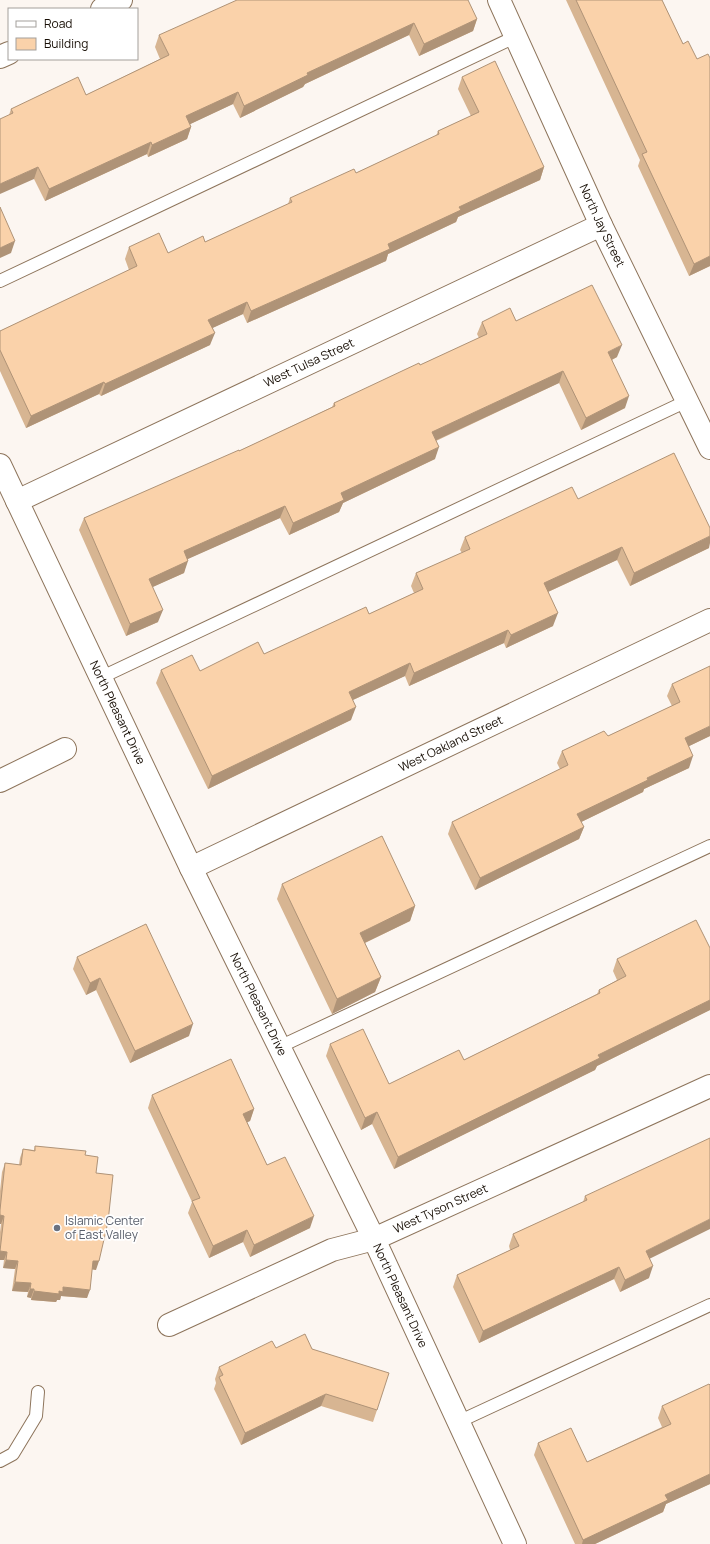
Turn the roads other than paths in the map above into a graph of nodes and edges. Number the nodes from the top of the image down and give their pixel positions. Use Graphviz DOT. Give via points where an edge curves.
graph roads {
  1 [pos="121,0"];
  2 [pos="499,0"];
  3 [pos="104,8"];
  4 [pos="516,37"];
  5 [pos="601,225"];
  6 [pos="0,281"];
  7 [pos="687,401"];
  8 [pos="710,448"];
  9 [pos="0,465"];
  10 [pos="17,501"];
  11 [pos="710,620"];
  12 [pos="102,678"];
  13 [pos="65,749"];
  14 [pos="0,781"];
  15 [pos="710,846"];
  16 [pos="191,868"];
  17 [pos="279,1047"];
  18 [pos="710,1086"];
  19 [pos="374,1240"];
  20 [pos="710,1305"];
  21 [pos="169,1325"];
  22 [pos="38,1392"];
  23 [pos="458,1422"];
  24 [pos="0,1461"];
  25 [pos="515,1544"];
  1 -- 3 [label="street"];
  2 -- 4 [label="street, North Jay Street"];
  4 -- 5 [label="street, North Jay Street"];
  4 -- 6 [label="lane"];
  5 -- 7 [label="street, North Jay Street"];
  5 -- 10 [label="street, West Tulsa Street"];
  7 -- 8 [label="street, North Jay Street"];
  7 -- 12 [label="lane"];
  9 -- 10 [label="street, North Pleasant Drive"];
  10 -- 12 [label="street, North Pleasant Drive"];
  11 -- 16 [label="street, West Oakland Street"];
  12 -- 16 [label="street, North Pleasant Drive"];
  13 -- 14 [label="street"];
  15 -- 17 [label="lane"];
  16 -- 17 [label="street, North Pleasant Drive"];
  17 -- 19 [label="street, North Pleasant Drive"];
  18 -- 19 [label="street, West Tyson Street"];
  19 -- 21 [label="street, West Tyson Street" via="332,1250"];
  19 -- 23 [label="street, North Pleasant Drive"];
  20 -- 23 [label="lane"];
  22 -- 24 [label="lane" via="36,1416 13,1454"];
  23 -- 25 [label="street, North Pleasant Drive"];
}
